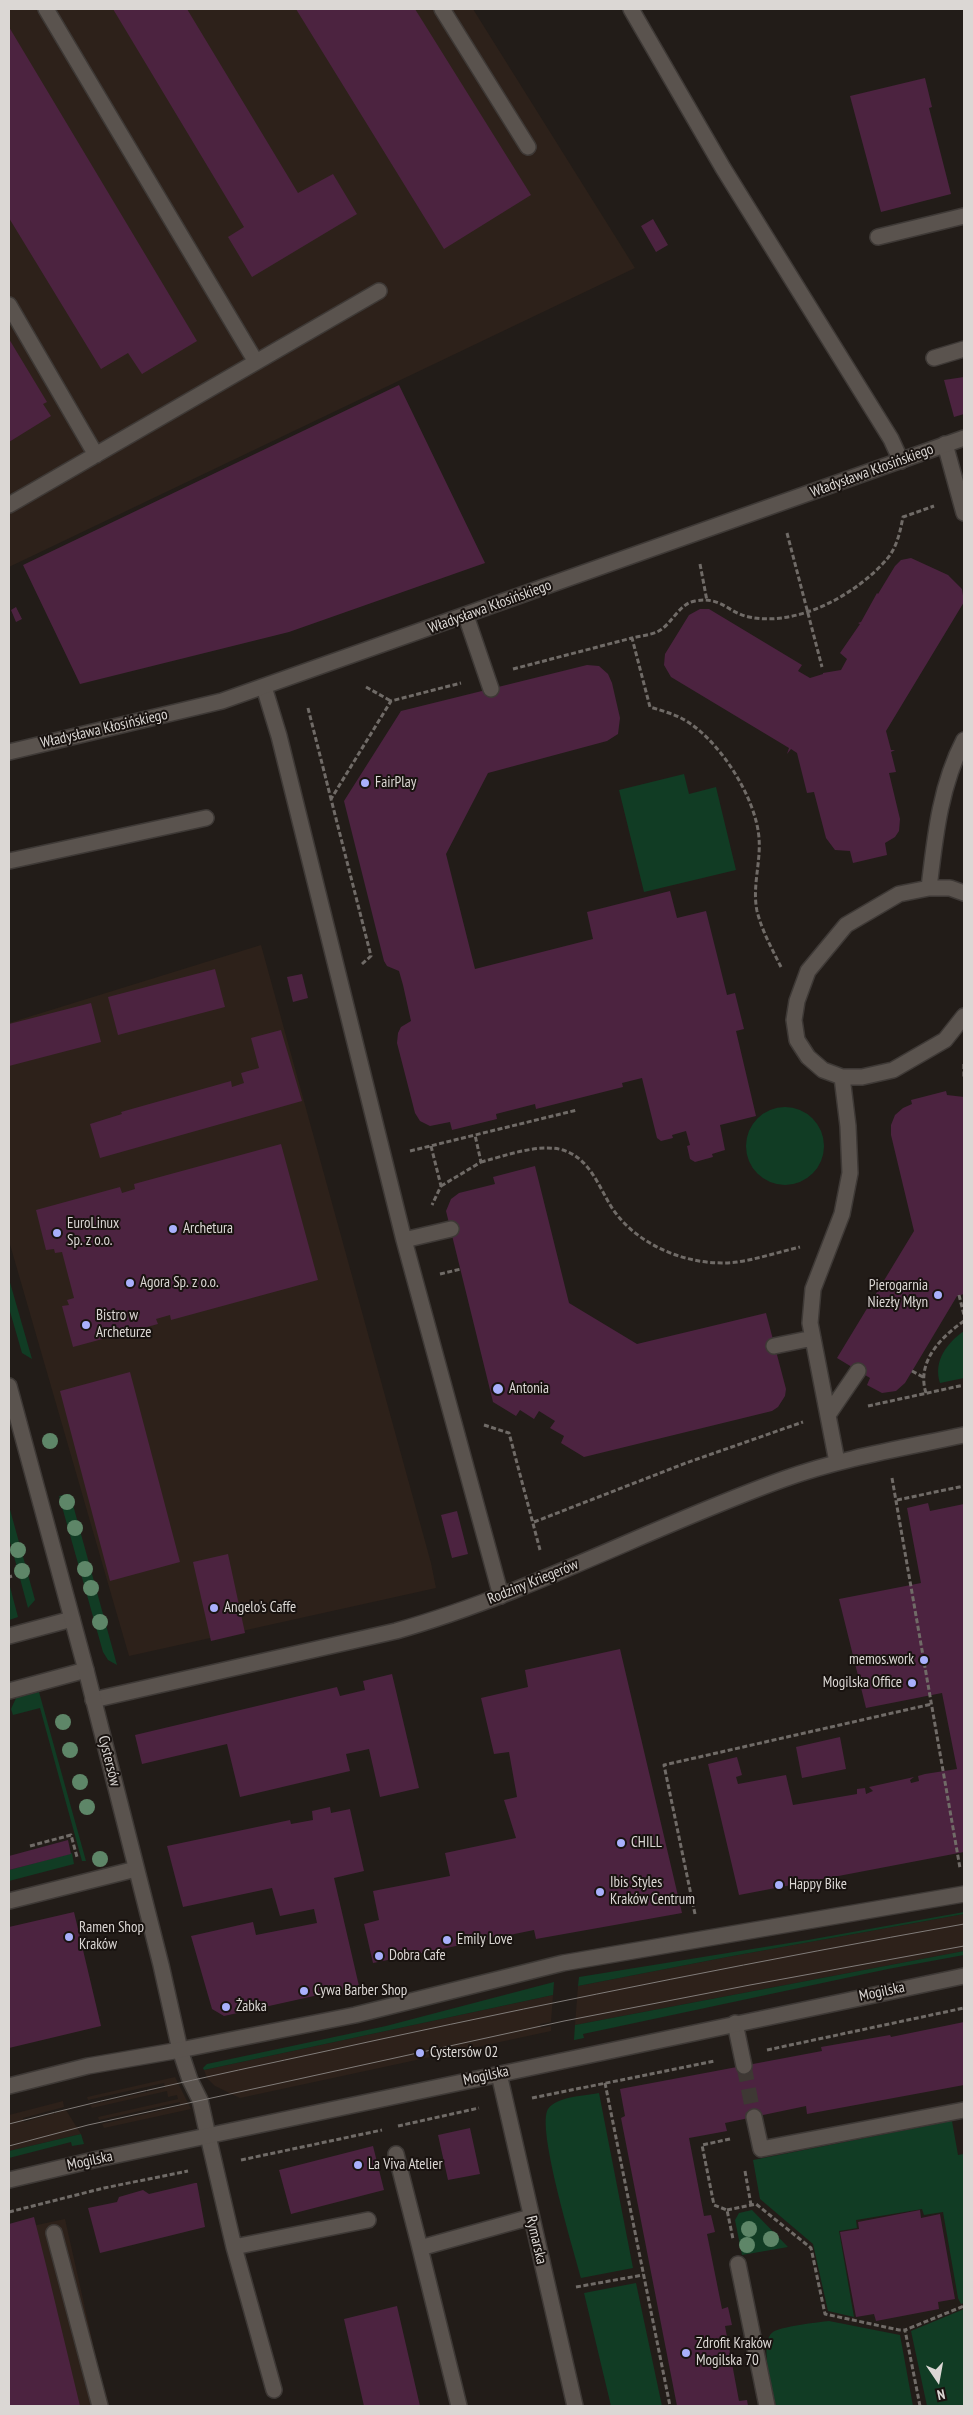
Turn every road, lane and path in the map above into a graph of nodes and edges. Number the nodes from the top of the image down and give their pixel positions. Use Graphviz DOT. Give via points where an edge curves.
graph roads {
  1 [pos="46,9"];
  2 [pos="442,9"];
  3 [pos="631,9"];
  4 [pos="528,147"];
  5 [pos="964,216"];
  6 [pos="878,237"];
  7 [pos="379,291"];
  8 [pos="9,305"];
  9 [pos="964,349"];
  10 [pos="934,358"];
  11 [pos="256,362"];
  12 [pos="964,438"];
  13 [pos="945,444"];
  14 [pos="96,455"];
  15 [pos="901,461"];
  16 [pos="960,496"];
  17 [pos="9,506"];
  18 [pos="964,513"];
  19 [pos="786,533"];
  20 [pos="700,564"];
  21 [pos="707,601"];
  22 [pos="806,612"];
  23 [pos="466,616"];
  24 [pos="632,638"];
  25 [pos="822,667"];
  26 [pos="489,682"];
  27 [pos="264,687"];
  28 [pos="366,687"];
  29 [pos="391,701"];
  30 [pos="308,708"];
  31 [pos="964,740"];
  32 [pos="9,752"];
  33 [pos="331,799"];
  34 [pos="206,818"];
  35 [pos="9,861"];
  36 [pos="929,888"];
  37 [pos="964,893"];
  38 [pos="359,966"];
  39 [pos="808,971"];
  40 [pos="964,1016"];
  41 [pos="964,1064"];
  42 [pos="842,1077"];
  43 [pos="964,1077"];
  44 [pos="577,1110"];
  45 [pos="475,1135"];
  46 [pos="431,1146"];
  47 [pos="406,1152"];
  48 [pos="481,1162"];
  49 [pos="441,1186"];
  50 [pos="451,1228"];
  51 [pos="427,1234"];
  52 [pos="404,1240"];
  53 [pos="806,1246"];
  54 [pos="461,1269"];
  55 [pos="960,1295"];
  56 [pos="964,1314"];
  57 [pos="964,1321"];
  58 [pos="813,1338"];
  59 [pos="774,1346"];
  60 [pos="858,1371"];
  61 [pos="912,1371"];
  62 [pos="923,1377"];
  63 [pos="964,1385"];
  64 [pos="9,1386"];
  65 [pos="926,1393"];
  66 [pos="828,1415"];
  67 [pos="481,1422"];
  68 [pos="964,1435"];
  69 [pos="837,1462"];
  70 [pos="893,1480"];
  71 [pos="964,1486"];
  72 [pos="897,1500"];
  73 [pos="534,1522"];
  74 [pos="541,1553"];
  75 [pos="501,1596"];
  76 [pos="72,1619"];
  77 [pos="9,1636"];
  78 [pos="86,1670"];
  79 [pos="9,1691"];
  80 [pos="93,1700"];
  81 [pos="932,1704"];
  82 [pos="30,1846"];
  83 [pos="78,1863"];
  84 [pos="136,1869"];
  85 [pos="960,1869"];
  86 [pos="964,1894"];
  87 [pos="9,1901"];
  88 [pos="696,1918"];
  89 [pos="964,1976"];
  90 [pos="735,2023"];
  91 [pos="180,2050"];
  92 [pos="744,2066"];
  93 [pos="499,2074"];
  94 [pos="605,2083"];
  95 [pos="9,2086"];
  96 [pos="482,2108"];
  97 [pos="964,2110"];
  98 [pos="754,2117"];
  99 [pos="397,2126"];
  100 [pos="387,2128"];
  101 [pos="208,2136"];
  102 [pos="729,2139"];
  103 [pos="396,2154"];
  104 [pos="213,2165"];
  105 [pos="746,2176"];
  106 [pos="9,2180"];
  107 [pos="751,2205"];
  108 [pos="727,2210"];
  109 [pos="9,2212"];
  110 [pos="530,2217"];
  111 [pos="368,2220"];
  112 [pos="54,2233"];
  113 [pos="234,2247"];
  114 [pos="420,2248"];
  115 [pos="738,2264"];
  116 [pos="642,2274"];
  117 [pos="576,2287"];
  118 [pos="964,2306"];
  119 [pos="905,2330"];
  120 [pos="274,2390"];
  121 [pos="100,2406"];
  122 [pos="459,2406"];
  123 [pos="575,2406"];
  124 [pos="670,2406"];
  125 [pos="767,2406"];
  126 [pos="920,2406"];
  1 -- 11 [label="street"];
  2 -- 4 [label="street"];
  3 -- 15 [label="street" via="723,168 891,439"];
  5 -- 6 [label="street"];
  7 -- 11 [label="street"];
  8 -- 14 [label="street"];
  9 -- 10 [label="street"];
  11 -- 14 [label="street"];
  12 -- 13 [label="street, Władysława Kłosińskiego"];
  13 -- 15 [label="street, Władysława Kłosińskiego"];
  13 -- 16 [label="street"];
  14 -- 17 [label="street"];
  15 -- 23 [label="street, Władysława Kłosińskiego"];
  16 -- 18 [label="street"];
  16 -- 22 [label="path" via="903,517 898,539 887,559 834,602"];
  19 -- 22 [label="path"];
  20 -- 21 [label="path"];
  21 -- 22 [label="path" via="719,601 747,617 777,619"];
  21 -- 24 [label="path" via="694,601 659,631"];
  22 -- 25 [label="path"];
  23 -- 26 [label="street"];
  23 -- 27 [label="street, Władysława Kłosińskiego"];
  24 -- 26 [label="path"];
  24 -- 39 [label="path" via="650,707 681,718 714,745 735,772 752,807 759,838 757,910 764,933 782,969"];
  26 -- 29 [label="path"];
  27 -- 32 [label="street, Władysława Kłosińskiego" via="222,701"];
  27 -- 52 [label="street" via="279,736"];
  28 -- 29 [label="path"];
  29 -- 33 [label="path"];
  30 -- 33 [label="path"];
  31 -- 36 [label="street" via="936,822"];
  33 -- 38 [label="path" via="371,956"];
  34 -- 35 [label="street"];
  36 -- 37 [label="street" via="950,888"];
  36 -- 39 [label="street" via="899,894 846,925"];
  39 -- 42 [label="street" via="794,1020 798,1040 808,1057 823,1070"];
  40 -- 42 [label="street" via="945,1040 893,1070 862,1077"];
  41 -- 43 [label="path"];
  42 -- 58 [label="street" via="850,1173 842,1214 813,1289 810,1323"];
  44 -- 45 [label="path"];
  45 -- 46 [label="path"];
  45 -- 48 [label="path"];
  46 -- 47 [label="path"];
  46 -- 49 [label="path"];
  48 -- 49 [label="path"];
  48 -- 53 [label="path" via="551,1148 572,1154 584,1163 618,1216 633,1231 652,1244 692,1260 736,1262"];
  49 -- 51 [label="path" via="433,1202"];
  50 -- 51 [label="street"];
  51 -- 52 [label="street"];
  51 -- 54 [label="path" via="437,1275"];
  52 -- 75 [label="street"];
  55 -- 56 [label="path"];
  57 -- 62 [label="path" via="944,1336 931,1353"];
  58 -- 59 [label="street"];
  58 -- 66 [label="street"];
  60 -- 66 [label="street"];
  61 -- 62 [label="path"];
  62 -- 65 [label="path"];
  63 -- 65 [label="path"];
  64 -- 76 [label="street, Cystersów"];
  65 -- 66 [label="path"];
  66 -- 69 [label="street"];
  66 -- 73 [label="path" via="768,1432"];
  67 -- 73 [label="path" via="486,1427 510,1433"];
  68 -- 69 [label="street, Rodziny Kriegerów"];
  69 -- 75 [label="street, Rodziny Kriegerów" via="783,1479"];
  70 -- 72 [label="path"];
  71 -- 72 [label="path"];
  72 -- 81 [label="path"];
  73 -- 74 [label="path"];
  75 -- 80 [label="street, Rodziny Kriegerów" via="396,1632"];
  76 -- 77 [label="street"];
  76 -- 78 [label="street, Cystersów"];
  78 -- 79 [label="street"];
  78 -- 80 [label="street, Cystersów"];
  80 -- 84 [label="street, Cystersów"];
  81 -- 85 [label="path"];
  81 -- 88 [label="path" via="664,1765"];
  82 -- 83 [label="path" via="70,1835"];
  84 -- 87 [label="street"];
  84 -- 91 [label="street, Cystersów"];
  86 -- 91 [label="street" via="563,1962 355,2015"];
  89 -- 90 [label="street, Mogilska"];
  90 -- 92 [label="street"];
  90 -- 93 [label="street, Mogilska"];
  91 -- 95 [label="street" via="88,2066"];
  91 -- 101 [label="street, Cystersów" via="200,2100"];
  93 -- 101 [label="street, Mogilska"];
  93 -- 110 [label="street, Rymarska"];
  94 -- 116 [label="path"];
  96 -- 99 [label="path"];
  97 -- 98 [label="street" via="760,2149"];
  100 -- 104 [label="path"];
  101 -- 104 [label="street, Cystersów"];
  101 -- 106 [label="street, Mogilska"];
  102 -- 108 [label="path" via="702,2145 714,2204"];
  103 -- 114 [label="street"];
  104 -- 109 [label="path"];
  104 -- 113 [label="street, Cystersów"];
  105 -- 107 [label="path"];
  107 -- 108 [label="path"];
  107 -- 119 [label="path" via="756,2204 811,2248 825,2314"];
  108 -- 115 [label="path"];
  110 -- 114 [label="street"];
  110 -- 123 [label="street, Rymarska"];
  111 -- 113 [label="street"];
  112 -- 121 [label="street"];
  113 -- 120 [label="street, Cystersów"];
  114 -- 122 [label="street"];
  115 -- 125 [label="street"];
  116 -- 117 [label="path"];
  116 -- 124 [label="path"];
  118 -- 119 [label="path"];
  119 -- 126 [label="path"];
}
